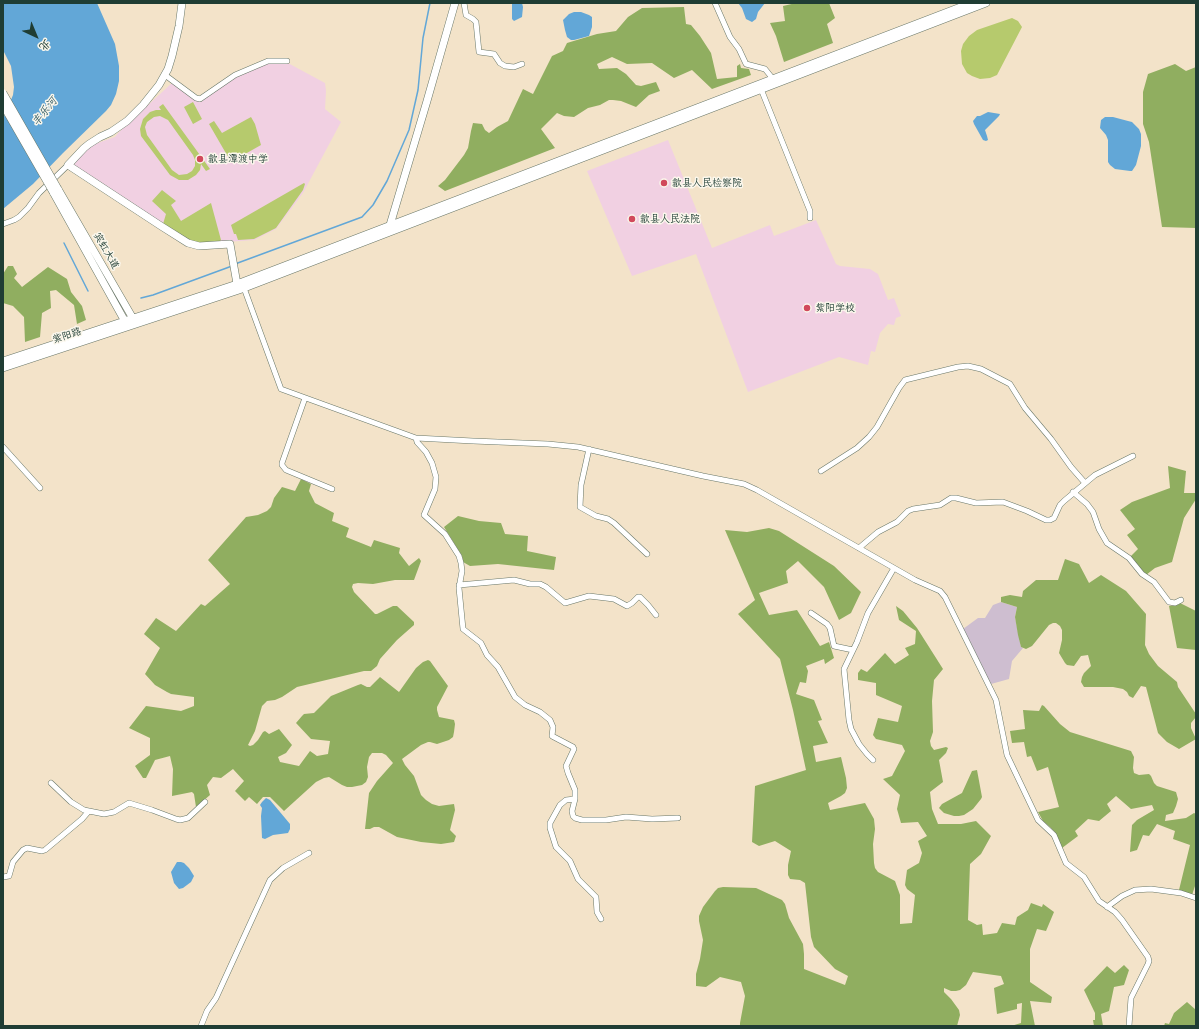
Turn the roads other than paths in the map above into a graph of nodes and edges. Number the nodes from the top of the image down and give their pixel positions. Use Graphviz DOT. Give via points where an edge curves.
graph roads {
  1 [pos="182,3"];
  2 [pos="455,3"];
  3 [pos="464,3"];
  4 [pos="715,3"];
  5 [pos="986,3"];
  6 [pos="967,4"];
  7 [pos="287,61"];
  8 [pos="522,64"];
  9 [pos="165,75"];
  10 [pos="772,79"];
  11 [pos="761,89"];
  12 [pos="3,93"];
  13 [pos="3,105"];
  14 [pos="68,165"];
  15 [pos="55,190"];
  16 [pos="810,218"];
  17 [pos="3,224"];
  18 [pos="390,225"];
  19 [pos="236,284"];
  20 [pos="244,288"];
  21 [pos="135,321"];
  22 [pos="127,324"];
  23 [pos="3,361"];
  24 [pos="3,368"];
  25 [pos="305,398"];
  26 [pos="416,438"];
  27 [pos="3,447"];
  28 [pos="589,449"];
  29 [pos="1133,456"];
  30 [pos="821,471"];
  31 [pos="1085,483"];
  32 [pos="40,488"];
  33 [pos="332,489"];
  34 [pos="1073,492"];
  35 [pos="860,548"];
  36 [pos="648,554"];
  37 [pos="894,568"];
  38 [pos="459,585"];
  39 [pos="1181,600"];
  40 [pos="811,613"];
  41 [pos="656,615"];
  42 [pos="853,650"];
  43 [pos="874,760"];
  44 [pos="52,783"];
  45 [pos="575,799"];
  46 [pos="205,802"];
  47 [pos="88,812"];
  48 [pos="678,818"];
  49 [pos="309,853"];
  50 [pos="3,877"];
  51 [pos="1196,898"];
  52 [pos="1107,907"];
  53 [pos="601,919"];
  54 [pos="201,1026"];
  55 [pos="1129,1026"];
  1 -- 9 [label="main road" via="172,56"];
  2 -- 18 [label="main road"];
  3 -- 8 [label="street" via="466,15 476,22 479,52 494,54 505,66"];
  4 -- 10 [label="street" via="730,37 746,64 765,69"];
  5 -- 11 [label="main road"];
  6 -- 10 [label="main road"];
  7 -- 9 [label="street" via="268,61 230,78 200,99"];
  9 -- 14 [label="main road" via="149,98 127,121 89,144"];
  10 -- 18 [label="main road"];
  11 -- 16 [label="street" via="810,211"];
  11 -- 20 [label="main road"];
  12 -- 15 [label="main road, bridge"];
  13 -- 15 [label="main road, bridge"];
  14 -- 17 [label="street" via="19,217"];
  14 -- 19 [label="main road" via="188,243 199,246 230,244"];
  15 -- 21 [label="main road, 宾虹大道"];
  15 -- 22 [label="main road, 宾虹大道"];
  18 -- 19 [label="main road"];
  19 -- 21 [label="main road"];
  20 -- 21 [label="main road"];
  20 -- 25 [label="street" via="281,389"];
  21 -- 22 [label="main road, 紫阳路"];
  22 -- 23 [label="main road, 紫阳路"];
  22 -- 24 [label="main road, 紫阳路"];
  25 -- 26 [label="street"];
  25 -- 33 [label="street" via="282,465 286,470"];
  26 -- 28 [label="street" via="548,444"];
  26 -- 38 [label="street" via="432,463 436,477 435,489 424,515 445,534 459,556 462,569"];
  27 -- 32 [label="street"];
  28 -- 35 [label="street" via="750,486"];
  28 -- 36 [label="street" via="581,485 580,507 614,523"];
  29 -- 31 [label="street" via="1094,475"];
  30 -- 31 [label="street" via="869,437 905,380 968,366 981,369 1010,384"];
  31 -- 34 [label="street"];
  34 -- 35 [label="street" via="1049,521 1003,502 976,503 951,498 940,505 908,511"];
  34 -- 39 [label="street" via="1093,512 1107,543 1129,558 1142,574 1154,582 1169,602"];
  35 -- 37 [label="street"];
  37 -- 42 [label="street" via="868,613"];
  37 -- 52 [label="street" via="939,590 945,597 996,700 1007,755 1038,820 1054,835 1066,863 1082,876 1099,901"];
  38 -- 41 [label="street" via="514,580 539,584 565,603 589,596 614,599 627,606 640,597"];
  38 -- 45 [label="street" via="463,629 481,643 517,699 550,720 553,727 552,736 573,747 566,766 575,790"];
  40 -- 42 [label="street" via="830,628 834,646"];
  42 -- 43 [label="street" via="844,670 849,720 856,740"];
  44 -- 47 [label="street" via="71,802"];
  45 -- 48 [label="street" via="572,811 573,816 578,819"];
  45 -- 53 [label="street" via="566,800 560,805 550,828 556,848 570,861 578,879 596,897 597,912"];
  46 -- 47 [label="street" via="188,818 180,820 129,803 109,814"];
  47 -- 50 [label="street" via="46,850 23,850 13,862 10,874"];
  49 -- 54 [label="street" via="283,868 270,880"];
  51 -- 52 [label="street" via="1151,889 1135,890"];
  52 -- 55 [label="street" via="1124,922 1149,961 1132,994"];
}
